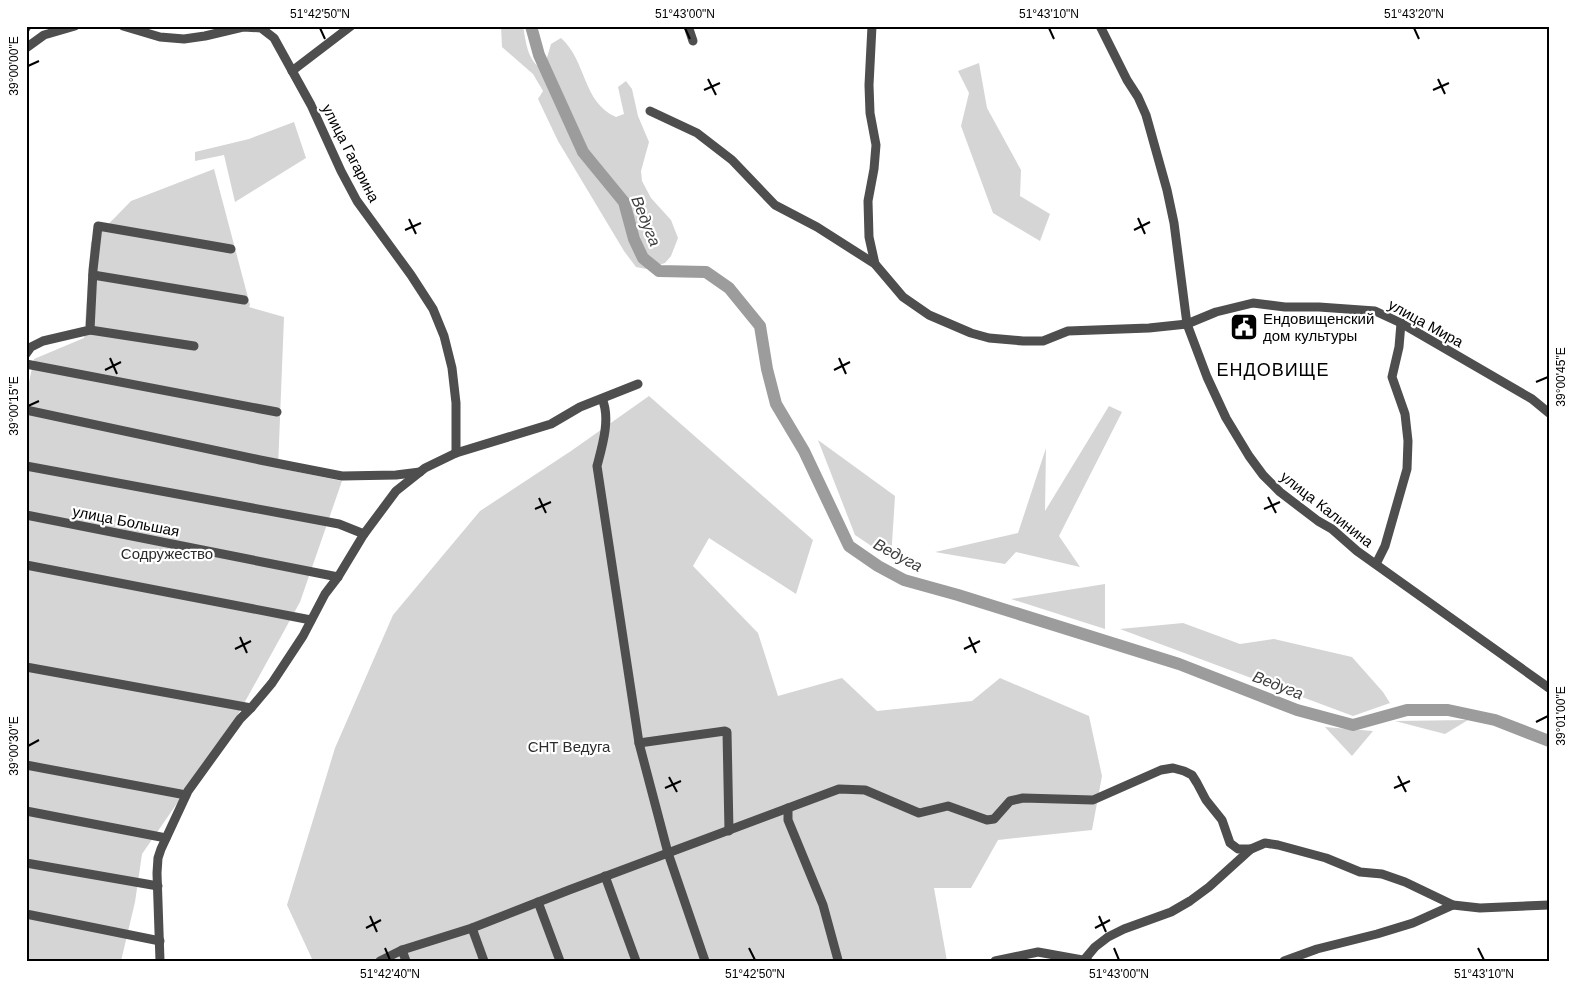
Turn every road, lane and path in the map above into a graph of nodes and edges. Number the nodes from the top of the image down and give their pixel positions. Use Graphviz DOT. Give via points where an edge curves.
graph roads {
  1 [pos="75,26"];
  2 [pos="123,26"];
  3 [pos="352,26"];
  4 [pos="688,26"];
  5 [pos="872,26"];
  6 [pos="1100,26"];
  7 [pos="693,41"];
  8 [pos="26,48"];
  9 [pos="292,71"];
  10 [pos="650,112"];
  11 [pos="231,249"];
  12 [pos="875,264"];
  13 [pos="93,275"];
  14 [pos="244,300"];
  15 [pos="1401,323"];
  16 [pos="1187,324"];
  17 [pos="90,330"];
  18 [pos="194,346"];
  19 [pos="26,354"];
  20 [pos="26,364"];
  21 [pos="638,384"];
  22 [pos="602,399"];
  23 [pos="26,410"];
  24 [pos="277,412"];
  25 [pos="1549,413"];
  26 [pos="456,453"];
  27 [pos="26,466"];
  28 [pos="420,472"];
  29 [pos="26,515"];
  30 [pos="364,534"];
  31 [pos="26,564"];
  32 [pos="1376,564"];
  33 [pos="338,577"];
  34 [pos="311,620"];
  35 [pos="26,667"];
  36 [pos="1549,688"];
  37 [pos="251,708"];
  38 [pos="640,743"];
  39 [pos="26,766"];
  40 [pos="186,795"];
  41 [pos="788,808"];
  42 [pos="26,811"];
  43 [pos="729,830"];
  44 [pos="166,838"];
  45 [pos="1251,849"];
  46 [pos="668,853"];
  47 [pos="26,863"];
  48 [pos="605,876"];
  49 [pos="158,886"];
  50 [pos="538,902"];
  51 [pos="1453,905"];
  52 [pos="1549,905"];
  53 [pos="26,914"];
  54 [pos="472,928"];
  55 [pos="160,941"];
  56 [pos="402,950"];
  57 [pos="838,960"];
  58 [pos="1084,960"];
  59 [pos="160,961"];
  60 [pos="380,961"];
  61 [pos="406,961"];
  62 [pos="484,961"];
  63 [pos="560,961"];
  64 [pos="636,961"];
  65 [pos="705,961"];
  66 [pos="995,961"];
  67 [pos="1088,961"];
  68 [pos="1284,961"];
  1 -- 8 [label="street" via="44,35"];
  2 -- 9 [label="street, улица Гагарина" via="160,37 184,39 243,27 261,28 274,38"];
  3 -- 9 [label="street"];
  4 -- 7 [label="street"];
  5 -- 12 [label="street" via="868,85 876,145 868,201 869,237"];
  6 -- 16 [label="street, улица Калинина" via="1146,115 1174,223"];
  9 -- 26 [label="street, улица Гагарина" via="357,200 433,309 452,368"];
  10 -- 12 [label="street" via="697,133 732,160 775,205"];
  11 -- 13 [label="street" via="98,226"];
  12 -- 16 [label="street, улица Мира" via="903,297 929,315 990,338 1043,341 1068,331"];
  13 -- 14 [label="street"];
  13 -- 17 [label="street"];
  15 -- 16 [label="street, улица Мира" via="1375,311 1285,307 1253,302"];
  15 -- 25 [label="street, улица Мира" via="1532,399"];
  15 -- 32 [label="street" via="1392,377 1405,414 1407,469 1385,546"];
  16 -- 32 [label="street, улица Калинина" via="1226,418 1263,475 1280,492"];
  17 -- 18 [label="street"];
  17 -- 19 [label="street" via="42,341"];
  20 -- 24 [label="street"];
  21 -- 22 [label="street"];
  22 -- 26 [label="street" via="580,407 551,424"];
  22 -- 38 [label="street" via="606,407 604,441 597,466"];
  23 -- 28 [label="street" via="342,476"];
  26 -- 28 [label="street"];
  27 -- 30 [label="street" via="339,524"];
  28 -- 30 [label="street" via="396,490"];
  29 -- 33 [label="street, улица Большая"];
  30 -- 33 [label="street"];
  31 -- 34 [label="street"];
  32 -- 36 [label="street, улица Калинина"];
  33 -- 34 [label="street"];
  34 -- 37 [label="street" via="272,683"];
  35 -- 37 [label="street"];
  37 -- 40 [label="street"];
  38 -- 43 [label="street" via="727,732"];
  38 -- 46 [label="street"];
  39 -- 40 [label="street"];
  40 -- 44 [label="street"];
  41 -- 43 [label="street"];
  41 -- 45 [label="street" via="839,789 850,789 865,790 919,813 948,806 987,820 994,819 1010,801 1023,798 1093,800 1161,770 1174,768 1192,775 1222,820 1230,843 1238,849"];
  41 -- 57 [label="street" via="788,820 823,905"];
  42 -- 44 [label="street"];
  43 -- 46 [label="street"];
  44 -- 49 [label="street" via="158,858"];
  45 -- 51 [label="street" via="1264,843 1326,858 1360,872 1382,874 1405,882"];
  45 -- 58 [label="street" via="1190,901 1108,937"];
  46 -- 48 [label="street"];
  46 -- 65 [label="street"];
  47 -- 49 [label="street"];
  48 -- 50 [label="street"];
  48 -- 64 [label="street"];
  49 -- 55 [label="street"];
  50 -- 54 [label="street"];
  50 -- 63 [label="street"];
  51 -- 52 [label="street" via="1480,908"];
  51 -- 68 [label="street" via="1414,923"];
  53 -- 55 [label="street"];
  54 -- 56 [label="street"];
  54 -- 62 [label="street"];
  55 -- 59 [label="street"];
  56 -- 60 [label="street"];
  56 -- 61 [label="street"];
  58 -- 66 [label="street" via="1038,952"];
  58 -- 67 [label="street"];
}
